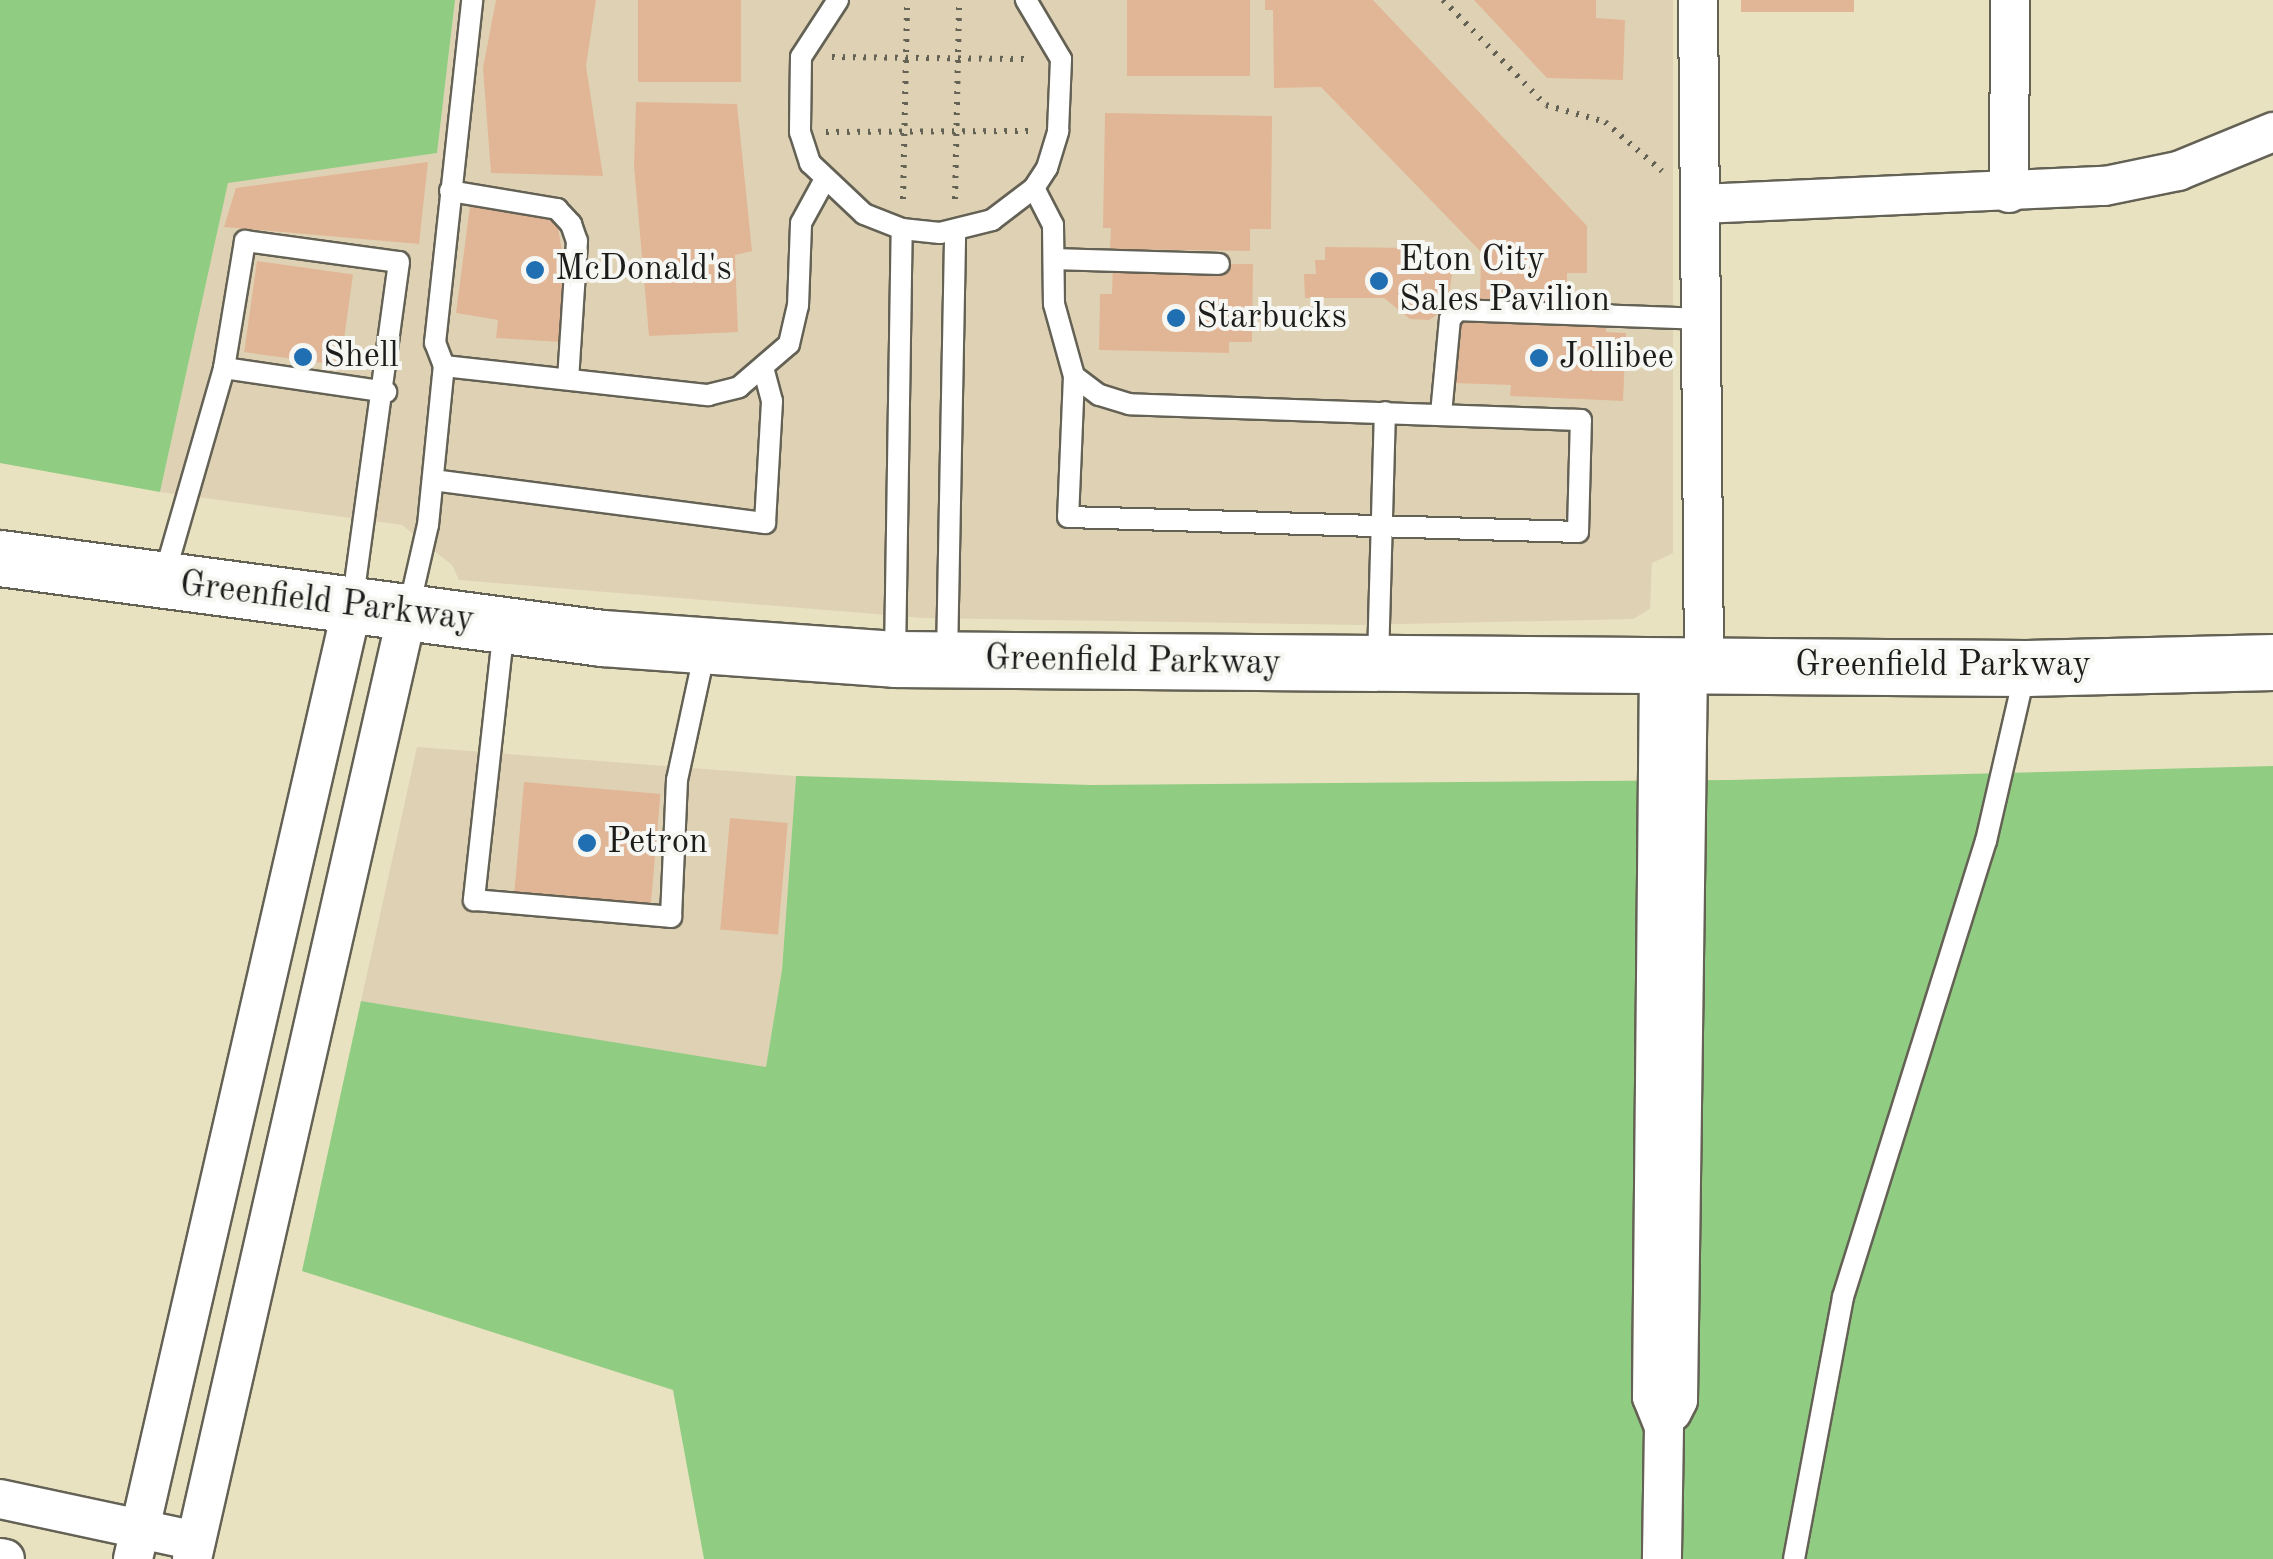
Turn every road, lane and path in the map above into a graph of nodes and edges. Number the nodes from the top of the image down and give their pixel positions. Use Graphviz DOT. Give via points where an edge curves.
graph roads {
  1 [pos="472,0"];
  2 [pos="907,0"];
  3 [pos="959,0"];
  4 [pos="1026,0"];
  5 [pos="1442,0"];
  6 [pos="1698,0"];
  7 [pos="2010,0"];
  8 [pos="832,2"];
  9 [pos="1046,8"];
  10 [pos="801,56"];
  11 [pos="906,58"];
  12 [pos="958,58"];
  13 [pos="1061,59"];
  14 [pos="1058,131"];
  15 [pos="800,132"];
  16 [pos="904,132"];
  17 [pos="956,132"];
  18 [pos="2273,132"];
  19 [pos="824,181"];
  20 [pos="1034,188"];
  21 [pos="450,192"];
  22 [pos="2009,193"];
  23 [pos="1701,204"];
  24 [pos="902,229"];
  25 [pos="955,230"];
  26 [pos="1054,259"];
  27 [pos="1219,264"];
  28 [pos="1702,319"];
  29 [pos="444,366"];
  30 [pos="224,368"];
  31 [pos="764,372"];
  32 [pos="1074,376"];
  33 [pos="568,379"];
  34 [pos="386,392"];
  35 [pos="1385,412"];
  36 [pos="1440,414"];
  37 [pos="433,480"];
  38 [pos="1381,528"];
  39 [pos="0,558"];
  40 [pos="163,582"];
  41 [pos="352,607"];
  42 [pos="407,614"];
  43 [pos="504,625"];
  44 [pos="705,647"];
  45 [pos="921,659"];
  46 [pos="2273,662"];
  47 [pos="1378,666"];
  48 [pos="1684,666"];
  49 [pos="2026,668"];
  50 [pos="0,1499"];
  51 [pos="136,1544"];
  52 [pos="194,1550"];
  53 [pos="1662,1559"];
  54 [pos="1794,1559"];
  1 -- 21 [label="lane"];
  2 -- 11 [label="path"];
  3 -- 12 [label="path"];
  4 -- 9 [label="lane"];
  5 -- 23 [label="path" via="1546,104 1606,122"];
  6 -- 23 [label="street"];
  7 -- 22 [label="street"];
  8 -- 10 [label="lane"];
  9 -- 13 [label="lane"];
  10 -- 11 [label="path"];
  10 -- 15 [label="lane"];
  11 -- 12 [label="path"];
  11 -- 16 [label="path"];
  12 -- 13 [label="path"];
  12 -- 17 [label="path"];
  13 -- 14 [label="lane"];
  14 -- 17 [label="path"];
  14 -- 20 [label="lane"];
  15 -- 16 [label="path"];
  15 -- 19 [label="lane"];
  16 -- 17 [label="path"];
  16 -- 24 [label="path"];
  17 -- 25 [label="path"];
  18 -- 22 [label="street" via="2178,171 2105,186"];
  19 -- 24 [label="lane" via="864,214"];
  19 -- 31 [label="lane" via="800,223 798,306 789,344"];
  20 -- 25 [label="lane" via="992,220"];
  20 -- 26 [label="lane" via="1054,225"];
  21 -- 29 [label="lane" via="435,343"];
  21 -- 33 [label="lane" via="557,208 571,224 577,241"];
  22 -- 23 [label="street"];
  23 -- 28 [label="street"];
  24 -- 25 [label="lane"];
  24 -- 45 [label="lane"];
  25 -- 45 [label="lane"];
  26 -- 27 [label="lane"];
  26 -- 32 [label="lane" via="1054,304"];
  28 -- 36 [label="lane" via="1458,310 1450,319"];
  28 -- 48 [label="street"];
  29 -- 33 [label="lane"];
  29 -- 37 [label="lane"];
  30 -- 34 [label="lane"];
  30 -- 34 [label="lane" via="245,241 399,262"];
  30 -- 40 [label="lane"];
  31 -- 33 [label="lane" via="708,395"];
  31 -- 37 [label="lane" via="772,401 765,522"];
  32 -- 35 [label="lane" via="1099,395 1129,404"];
  32 -- 38 [label="lane" via="1068,517"];
  34 -- 41 [label="lane"];
  35 -- 36 [label="lane"];
  35 -- 38 [label="lane"];
  36 -- 38 [label="lane" via="1581,420 1578,532"];
  37 -- 42 [label="lane"];
  38 -- 47 [label="lane"];
  39 -- 40 [label="main road, Greenfield Parkway"];
  40 -- 41 [label="main road, Greenfield Parkway"];
  41 -- 42 [label="main road, Greenfield Parkway"];
  41 -- 51 [label="street"];
  42 -- 43 [label="main road, Greenfield Parkway"];
  42 -- 52 [label="street"];
  43 -- 44 [label="main road, Greenfield Parkway"];
  43 -- 44 [label="lane" via="474,900 671,917 677,780"];
  44 -- 45 [label="main road, Greenfield Parkway"];
  45 -- 47 [label="main road, Greenfield Parkway"];
  46 -- 49 [label="main road, Greenfield Parkway"];
  47 -- 48 [label="main road, Greenfield Parkway"];
  48 -- 49 [label="main road, Greenfield Parkway"];
  48 -- 53 [label="street" via="1678,1400 1664,1427"];
  49 -- 54 [label="lane" via="1994,812 1843,1297"];
  50 -- 51 [label="street"];
  51 -- 52 [label="street"];
}
